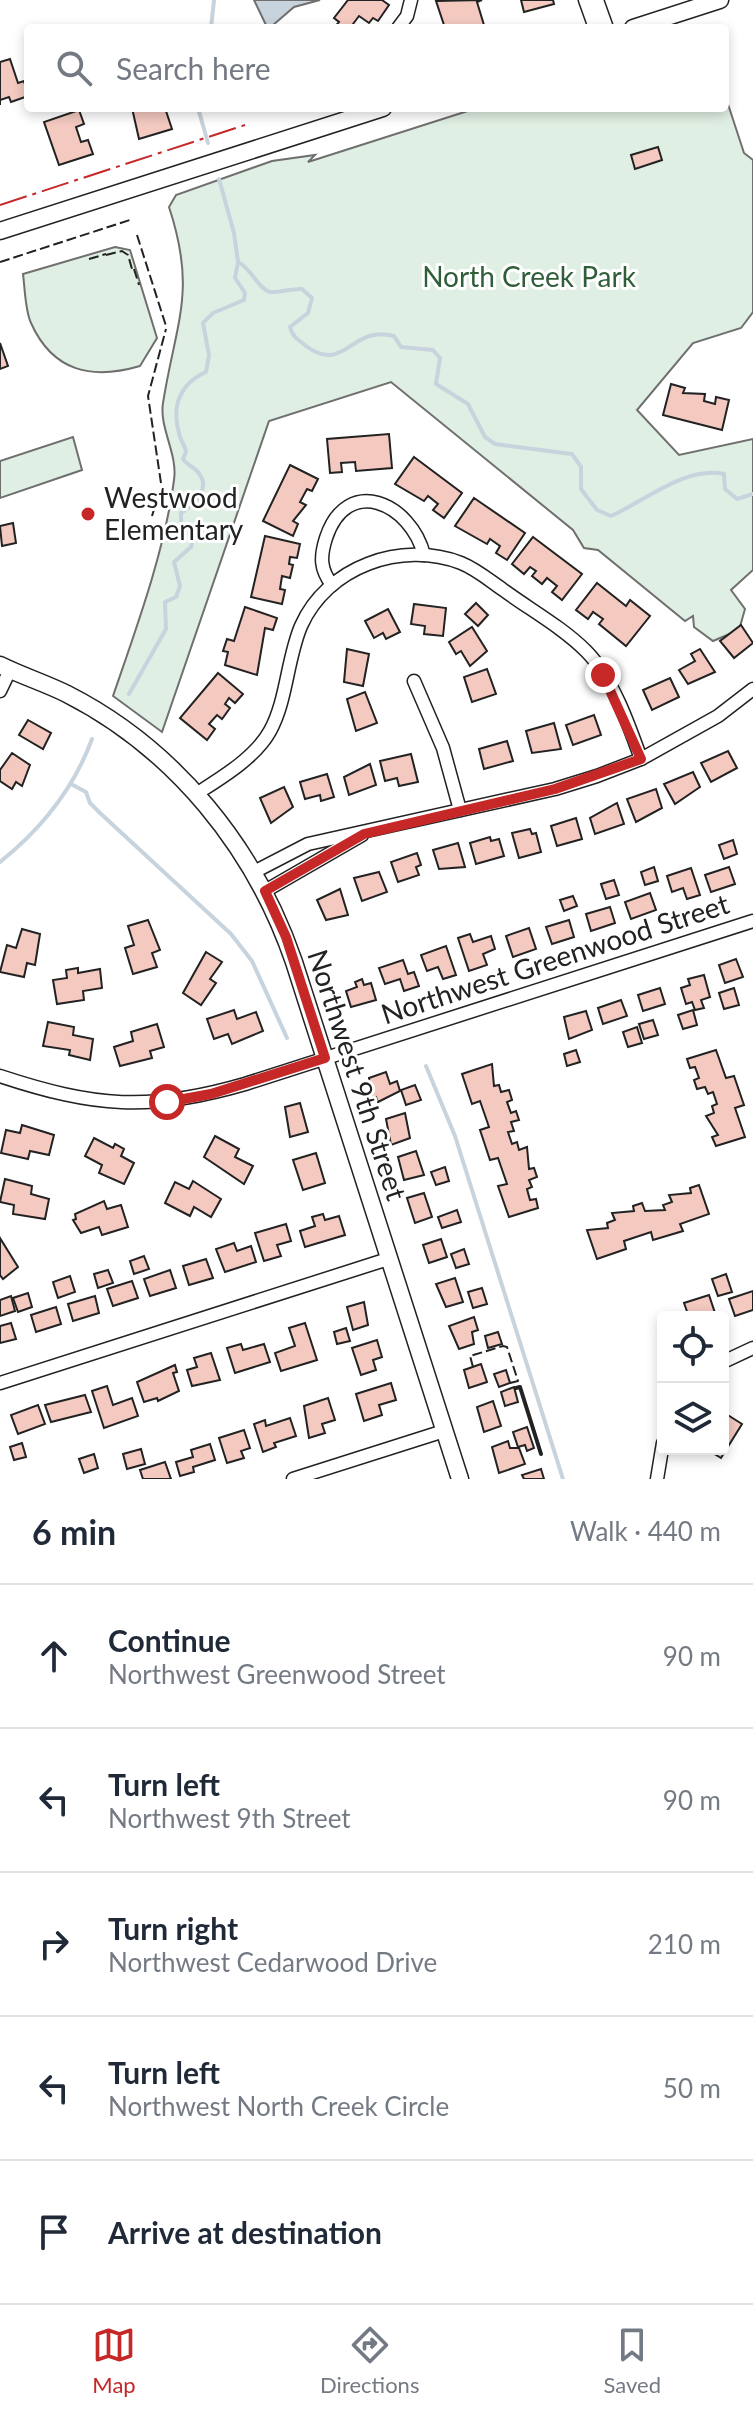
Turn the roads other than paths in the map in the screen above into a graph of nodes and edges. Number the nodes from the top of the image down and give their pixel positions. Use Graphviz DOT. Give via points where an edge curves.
graph roads {
  1 [pos="411,0"];
  2 [pos="585,0"];
  3 [pos="597,0"];
  4 [pos="720,0"];
  5 [pos="401,24"];
  6 [pos="594,24"];
  7 [pos="606,24"];
  8 [pos="645,24"];
  9 [pos="371,112"];
  10 [pos="0,231"];
  11 [pos="424,555"];
  12 [pos="332,585"];
  13 [pos="5,667"];
  14 [pos="414,681"];
  15 [pos="753,689"];
  16 [pos="0,691"];
  17 [pos="641,759"];
  18 [pos="196,794"];
  19 [pos="460,810"];
  20 [pos="364,834"];
  21 [pos="254,872"];
  22 [pos="265,891"];
  23 [pos="753,921"];
  24 [pos="325,1058"];
  25 [pos="0,1076"];
  26 [pos="388,1259"];
  27 [pos="753,1348"];
  28 [pos="729,1359"];
  29 [pos="0,1383"];
  30 [pos="444,1431"];
  31 [pos="661,1455"];
  32 [pos="293,1479"];
  33 [pos="460,1479"];
  34 [pos="657,1479"];
  1 -- 5 [label="street"];
  2 -- 6 [label="street"];
  3 -- 7 [label="street"];
  4 -- 8 [label="street"];
  9 -- 10 [label="street"];
  11 -- 12 [label="street" via="367,564"];
  11 -- 12 [label="street" via="409,522 379,504 354,502 333,519 322,553 324,574"];
  11 -- 17 [label="street" via="482,574 586,651 603,675"];
  12 -- 18 [label="street" via="310,608 299,630 270,731 253,752"];
  13 -- 16 [label="street"];
  13 -- 18 [label="street, Northwest 9th Street" via="112,721"];
  14 -- 19 [label="street" via="443,748"];
  15 -- 17 [label="street" via="718,716"];
  17 -- 19 [label="street" via="555,789"];
  18 -- 21 [label="street, Northwest 9th Street"];
  19 -- 20 [label="street"];
  20 -- 21 [label="street" via="308,844"];
  20 -- 22 [label="street"];
  21 -- 22 [label="street, Northwest 9th Street"];
  22 -- 24 [label="street, Northwest 9th Street" via="286,937"];
  23 -- 24 [label="street, Northwest Greenwood Street"];
  24 -- 25 [label="street, Northwest Greenwood Street" via="211,1094 167,1102 72,1098"];
  24 -- 26 [label="street, Northwest 9th Street"];
  26 -- 29 [label="street"];
  26 -- 30 [label="street, Northwest 9th Street"];
  27 -- 28 [label="street"];
  30 -- 32 [label="street"];
  30 -- 33 [label="street, Northwest 9th Street"];
  31 -- 34 [label="street"];
}
